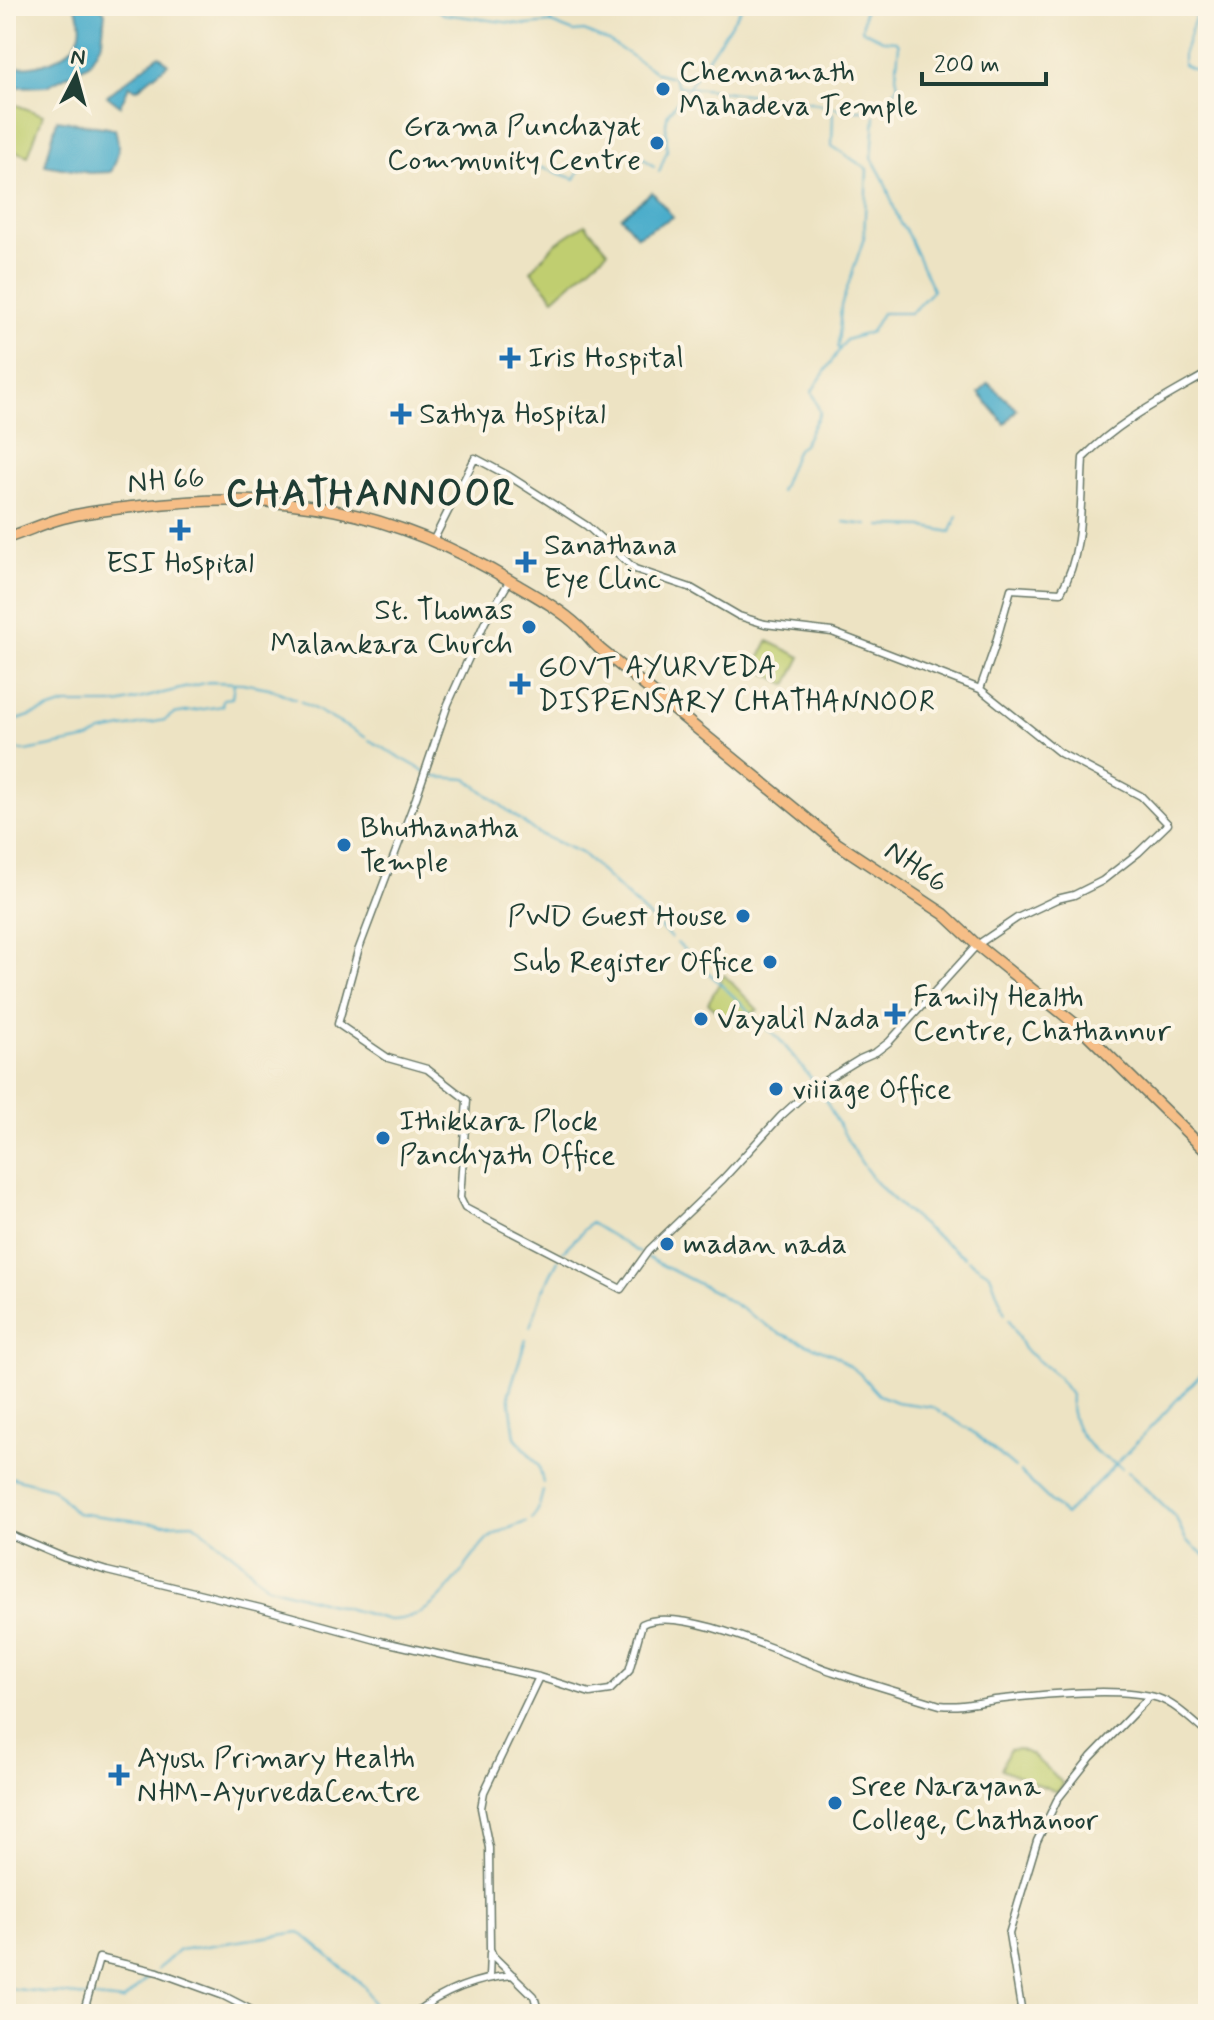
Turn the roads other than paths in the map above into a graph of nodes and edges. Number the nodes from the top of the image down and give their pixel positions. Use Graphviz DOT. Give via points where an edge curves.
graph roads {
  1 [pos="1208,373"];
  2 [pos="40,525"];
  3 [pos="6,531"];
  4 [pos="6,538"];
  5 [pos="432,543"];
  6 [pos="509,582"];
  7 [pos="586,635"];
  8 [pos="980,689"];
  9 [pos="977,945"];
  10 [pos="1208,1153"];
  11 [pos="6,1533"];
  12 [pos="539,1677"];
  13 [pos="1150,1696"];
  14 [pos="1208,1734"];
  15 [pos="490,1949"];
  16 [pos="513,1975"];
  17 [pos="489,1977"];
  18 [pos="83,2014"];
  19 [pos="259,2014"];
  20 [pos="413,2014"];
  21 [pos="539,2014"];
  22 [pos="1022,2014"];
  1 -- 8 [label="street" via="1132,416 1083,458 1079,542 1070,577 1061,592 1011,589"];
  2 -- 3 [label="highway, NH 66 / NH66"];
  2 -- 4 [label="highway, NH 66 / NH66"];
  2 -- 5 [label="highway, NH 66 / NH66" via="105,510 193,501 294,503 344,512"];
  5 -- 6 [label="highway, NH 66 / NH66"];
  5 -- 8 [label="street" via="475,458 587,526 635,569 691,588 739,616 832,632"];
  6 -- 7 [label="highway, NH 66 / NH66"];
  6 -- 9 [label="street" via="439,726 358,951 338,1024 388,1058 427,1069 467,1100 460,1198 465,1208 621,1289 649,1250 764,1132 811,1089 889,1042"];
  7 -- 9 [label="highway, NH66 / NH66" via="797,812 944,914"];
  8 -- 9 [label="street" via="1060,753 1141,796 1168,824 1102,881 1017,918"];
  9 -- 10 [label="highway, NH66 / NH66" via="1084,1031"];
  11 -- 12 [label="street" via="107,1571"];
  12 -- 13 [label="street" via="590,1693 610,1690 629,1671 642,1624 655,1620 711,1626 832,1672 940,1705 1085,1694"];
  12 -- 15 [label="street" via="482,1802 489,1848"];
  13 -- 14 [label="street"];
  13 -- 22 [label="street" via="1091,1757 1037,1841 1009,1934"];
  15 -- 16 [label="street"];
  15 -- 17 [label="street"];
  16 -- 17 [label="street"];
  16 -- 21 [label="street" via="534,1996"];
  17 -- 20 [label="street"];
  18 -- 19 [label="street" via="99,1958 158,1972"];
}
